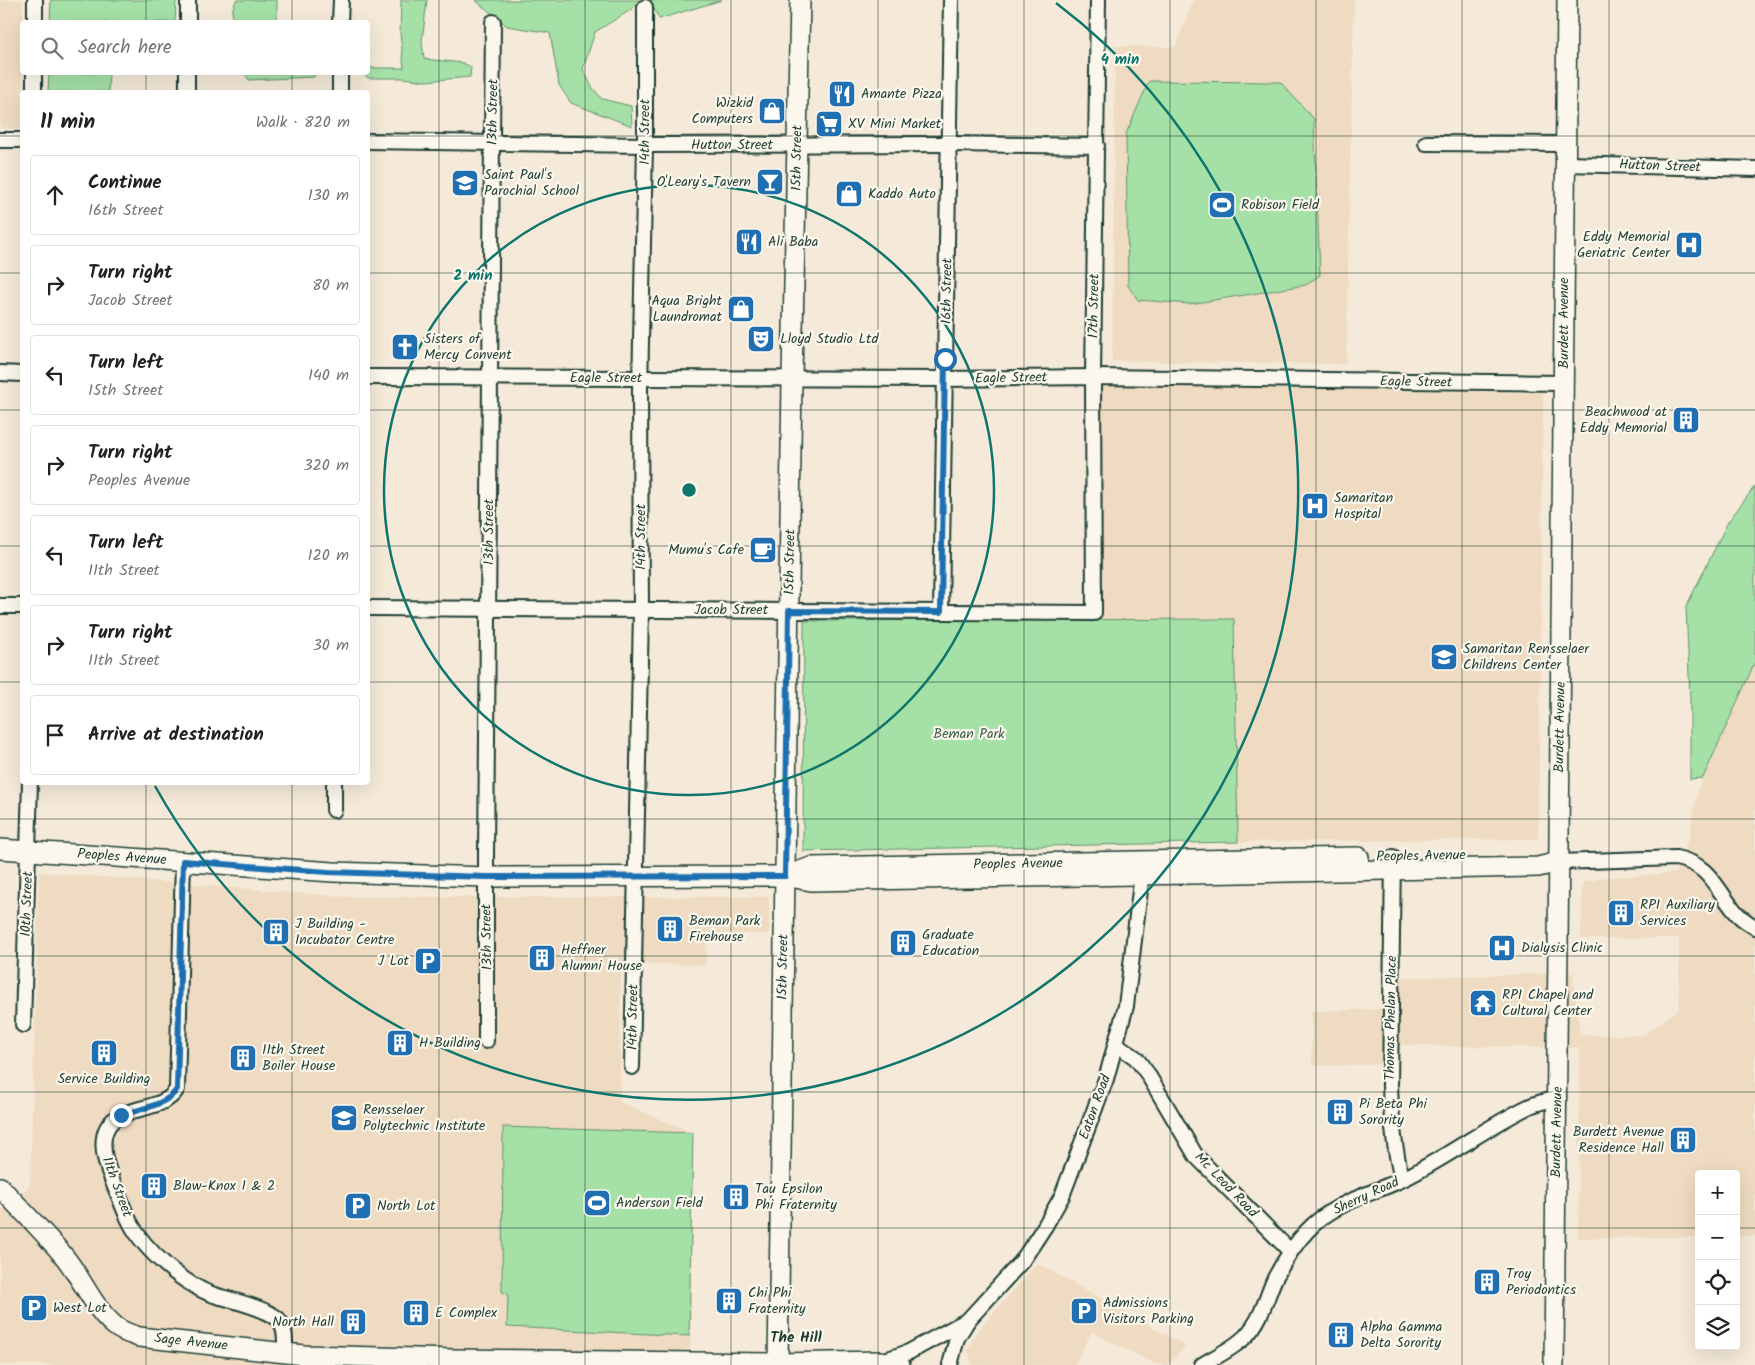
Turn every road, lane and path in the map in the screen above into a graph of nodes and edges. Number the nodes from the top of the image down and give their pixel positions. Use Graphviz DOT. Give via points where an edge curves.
graph roads {
  1 [pos="35,0"];
  2 [pos="188,0"];
  3 [pos="341,0"];
  4 [pos="800,0"];
  5 [pos="951,0"];
  6 [pos="1098,0"];
  7 [pos="1567,0"];
  8 [pos="645,7"];
  9 [pos="35,20"];
  10 [pos="188,20"];
  11 [pos="340,20"];
  12 [pos="493,22"];
  13 [pos="34,75"];
  14 [pos="187,75"];
  15 [pos="340,75"];
  16 [pos="34,90"];
  17 [pos="187,90"];
  18 [pos="340,90"];
  19 [pos="0,140"];
  20 [pos="20,140"];
  21 [pos="370,141"];
  22 [pos="492,142"];
  23 [pos="1426,143"];
  24 [pos="950,144"];
  25 [pos="1566,144"];
  26 [pos="646,145"];
  27 [pos="798,146"];
  28 [pos="1097,146"];
  29 [pos="1566,164"];
  30 [pos="1755,169"];
  31 [pos="0,374"];
  32 [pos="20,374"];
  33 [pos="370,377"];
  34 [pos="1094,377"];
  35 [pos="490,378"];
  36 [pos="640,378"];
  37 [pos="792,378"];
  38 [pos="945,379"];
  39 [pos="1564,383"];
  40 [pos="0,606"];
  41 [pos="20,606"];
  42 [pos="370,608"];
  43 [pos="489,609"];
  44 [pos="641,610"];
  45 [pos="789,611"];
  46 [pos="941,612"];
  47 [pos="1094,612"];
  48 [pos="30,785"];
  49 [pos="334,785"];
  50 [pos="334,810"];
  51 [pos="0,849"];
  52 [pos="28,851"];
  53 [pos="183,861"];
  54 [pos="1559,862"];
  55 [pos="1393,863"];
  56 [pos="1143,869"];
  57 [pos="635,876"];
  58 [pos="785,876"];
  59 [pos="486,877"];
  60 [pos="1755,927"];
  61 [pos="23,1025"];
  62 [pos="486,1041"];
  63 [pos="1116,1044"];
  64 [pos="632,1067"];
  65 [pos="1557,1098"];
  66 [pos="1402,1179"];
  67 [pos="0,1187"];
  68 [pos="1290,1251"];
  69 [pos="968,1320"];
  70 [pos="285,1352"];
  71 [pos="881,1361"];
  72 [pos="778,1364"];
  73 [pos="900,1365"];
  74 [pos="950,1365"];
  75 [pos="1202,1365"];
  76 [pos="1554,1365"];
  1 -- 9 [label="street"];
  2 -- 10 [label="street"];
  3 -- 11 [label="street"];
  4 -- 27 [label="street, 15th Street"];
  5 -- 24 [label="street, 16th Street"];
  6 -- 28 [label="street, 17th Street"];
  7 -- 25 [label="street, Burdett Avenue"];
  8 -- 26 [label="street, 14th Street"];
  12 -- 22 [label="street, 13th Street"];
  13 -- 16 [label="street"];
  14 -- 17 [label="street"];
  15 -- 18 [label="street"];
  19 -- 20 [label="street"];
  21 -- 22 [label="street, Hutton Street"];
  22 -- 26 [label="street, Hutton Street"];
  22 -- 35 [label="street, 13th Street"];
  23 -- 25 [label="street"];
  24 -- 27 [label="street, Hutton Street"];
  24 -- 28 [label="street, Hutton Street"];
  24 -- 38 [label="street, 16th Street"];
  25 -- 29 [label="street, Burdett Avenue"];
  26 -- 27 [label="street, Hutton Street"];
  26 -- 36 [label="street, 14th Street"];
  27 -- 37 [label="street, 15th Street"];
  28 -- 34 [label="street, 17th Street"];
  29 -- 30 [label="street, Hutton Street"];
  29 -- 39 [label="street, Burdett Avenue"];
  31 -- 32 [label="street"];
  33 -- 35 [label="street, Eagle Street"];
  34 -- 38 [label="street, Eagle Street"];
  34 -- 39 [label="street, Eagle Street"];
  34 -- 47 [label="street, 17th Street"];
  35 -- 36 [label="street, Eagle Street"];
  35 -- 43 [label="street, 13th Street"];
  36 -- 37 [label="street, Eagle Street"];
  36 -- 44 [label="street, 14th Street"];
  37 -- 38 [label="street, Eagle Street"];
  37 -- 45 [label="street, 15th Street"];
  38 -- 46 [label="street, 16th Street"];
  39 -- 54 [label="street, Burdett Avenue"];
  40 -- 41 [label="street"];
  42 -- 43 [label="street, Jacob Street"];
  43 -- 44 [label="street, Jacob Street"];
  43 -- 59 [label="street, 13th Street"];
  44 -- 45 [label="street, Jacob Street"];
  44 -- 57 [label="street, 14th Street"];
  45 -- 46 [label="street, Jacob Street"];
  45 -- 58 [label="street, 15th Street"];
  46 -- 47 [label="street, Jacob Street"];
  48 -- 52 [label="street, 10th Street"];
  49 -- 50 [label="street"];
  51 -- 52 [label="street, Peoples Avenue"];
  52 -- 53 [label="street, Peoples Avenue"];
  52 -- 61 [label="street, 10th Street"];
  53 -- 59 [label="street, Peoples Avenue" via="328,872"];
  53 -- 70 [label="street, 11th Street" via="177,1089 155,1105 112,1121 106,1129 104,1152 130,1222 151,1251 208,1292 277,1318 284,1330"];
  54 -- 55 [label="street, Peoples Avenue" via="1538,868"];
  54 -- 60 [label="street, Peoples Avenue" via="1687,860 1706,872 1735,912"];
  54 -- 65 [label="street, Burdett Avenue"];
  55 -- 56 [label="street, Peoples Avenue"];
  55 -- 66 [label="street, Thomas Phelan Place" via="1391,1123"];
  56 -- 58 [label="street, Peoples Avenue" via="811,881"];
  56 -- 63 [label="street, Eaton Road" via="1126,1006"];
  57 -- 58 [label="street, Peoples Avenue"];
  57 -- 59 [label="street, Peoples Avenue"];
  57 -- 64 [label="street, 14th Street"];
  58 -- 72 [label="street, 15th Street"];
  59 -- 62 [label="street, 13th Street"];
  63 -- 68 [label="street, Mc Leod Road" via="1136,1058 1147,1073 1196,1156"];
  63 -- 69 [label="street, Eaton Road" via="1062,1196 1022,1261"];
  65 -- 66 [label="street, Sherry Road" via="1529,1106"];
  65 -- 76 [label="street, Burdett Avenue"];
  66 -- 68 [label="street, Sherry Road" via="1331,1211 1308,1229"];
  67 -- 70 [label="street, Sage Avenue" via="62,1254 104,1315 125,1332 139,1337"];
  68 -- 75 [label="street, Sherry Road" via="1274,1280 1262,1314 1247,1335"];
  69 -- 71 [label="street, Eaton Road" via="908,1352"];
  69 -- 74 [label="street, Eaton Road" via="958,1338"];
  70 -- 72 [label="street, Sage Avenue" via="454,1359"];
  71 -- 72 [label="street, Sage Avenue"];
  71 -- 73 [label="street, Sage Avenue"];
}
